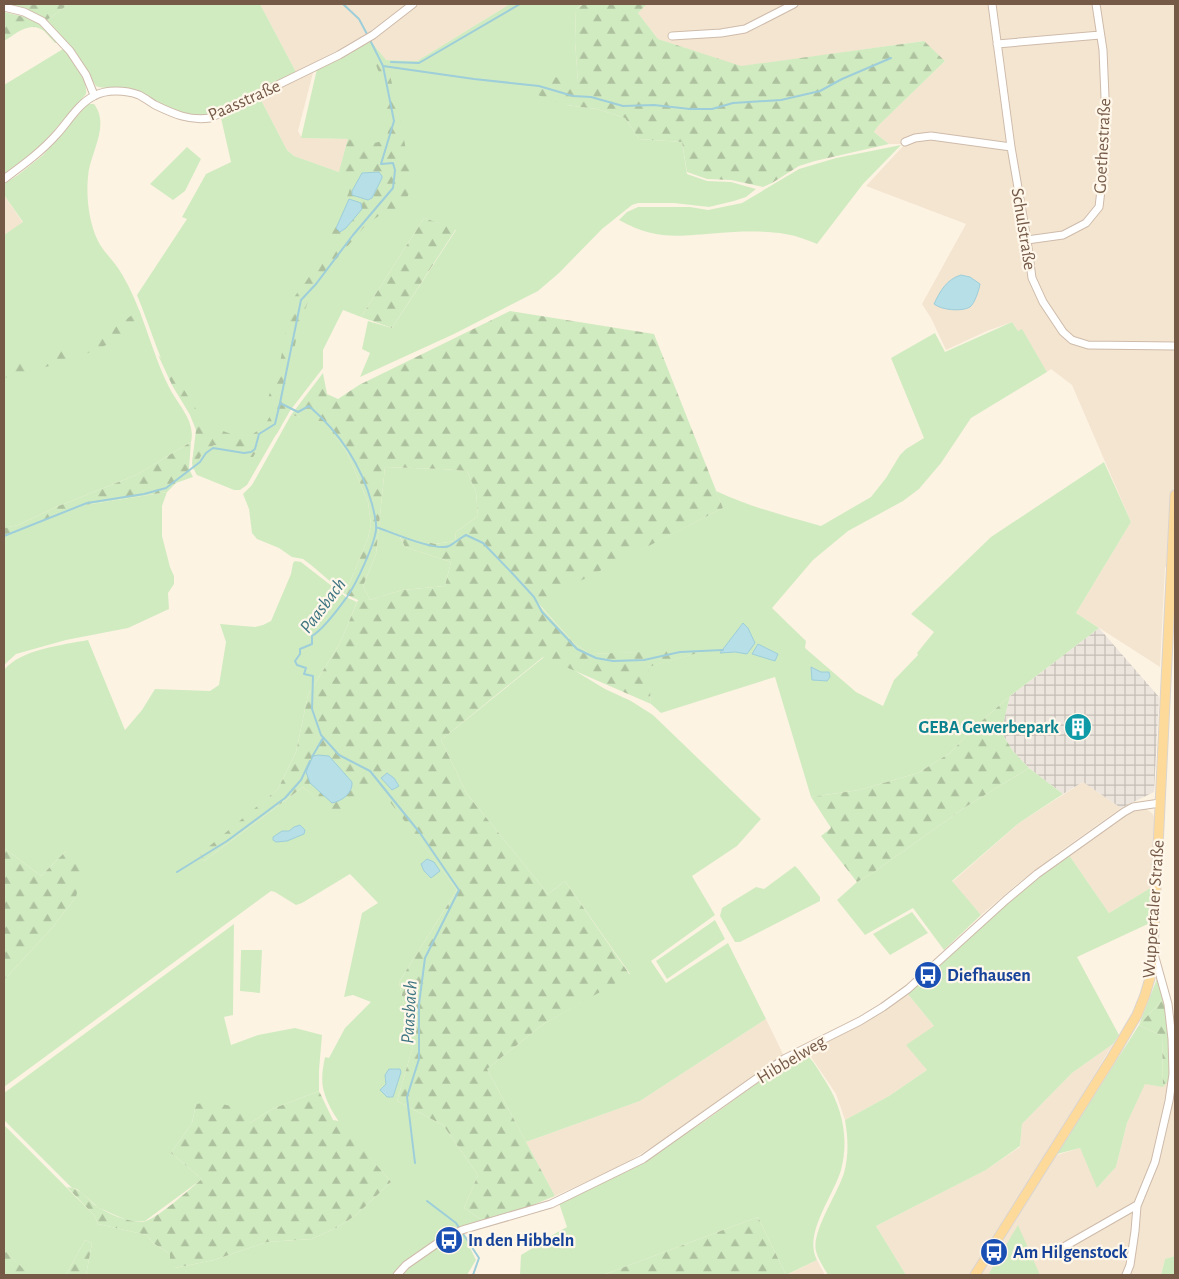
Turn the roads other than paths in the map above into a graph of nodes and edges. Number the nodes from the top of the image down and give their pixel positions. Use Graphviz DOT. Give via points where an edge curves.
graph roads {
  1 [pos="413,4"];
  2 [pos="794,4"];
  3 [pos="992,4"];
  4 [pos="1096,4"];
  5 [pos="4,6"];
  6 [pos="1100,35"];
  7 [pos="672,36"];
  8 [pos="997,44"];
  9 [pos="94,95"];
  10 [pos="905,142"];
  11 [pos="1011,147"];
  12 [pos="4,179"];
  13 [pos="1027,240"];
  14 [pos="1175,346"];
  15 [pos="1175,494"];
  16 [pos="1174,553"];
  17 [pos="1173,576"];
  18 [pos="1160,803"];
  19 [pos="1153,951"];
  20 [pos="1137,1206"];
  21 [pos="1060,1249"];
  22 [pos="397,1275"];
  23 [pos="975,1275"];
  24 [pos="1126,1275"];
  1 -- 9 [label="street, Paasstraße" via="373,35 338,55 210,118 187,118 154,105 139,95 125,92"];
  2 -- 7 [label="street" via="745,29"];
  3 -- 8 [label="street, Schulstraße"];
  4 -- 6 [label="street, Goethestraße"];
  5 -- 9 [label="street" via="42,21 70,51 86,75"];
  6 -- 8 [label="street"];
  6 -- 13 [label="street, Goethestraße" via="1106,121 1099,206 1086,223 1063,234"];
  8 -- 11 [label="street, Schulstraße"];
  9 -- 12 [label="street" via="42,150"];
  10 -- 11 [label="street" via="931,136"];
  11 -- 13 [label="street, Schulstraße"];
  13 -- 14 [label="street, Schulstraße" via="1032,278 1043,302 1072,340 1088,345"];
  15 -- 16 [label="main road, Wuppertaler Straße"];
  16 -- 17 [label="main road, Wuppertaler Straße"];
  17 -- 18 [label="main road, Wuppertaler Straße"];
  18 -- 19 [label="main road, Wuppertaler Straße"];
  18 -- 22 [label="street, Hibbelweg" via="1133,807 1124,812 1037,874 887,1005 784,1059 643,1159 551,1204 466,1228 406,1265"];
  19 -- 20 [label="street" via="1168,1004 1173,1074 1155,1162"];
  19 -- 23 [label="main road, Wuppertaler Straße" via="1146,995 1137,1015"];
  20 -- 21 [label="street"];
  20 -- 24 [label="street"];
}
